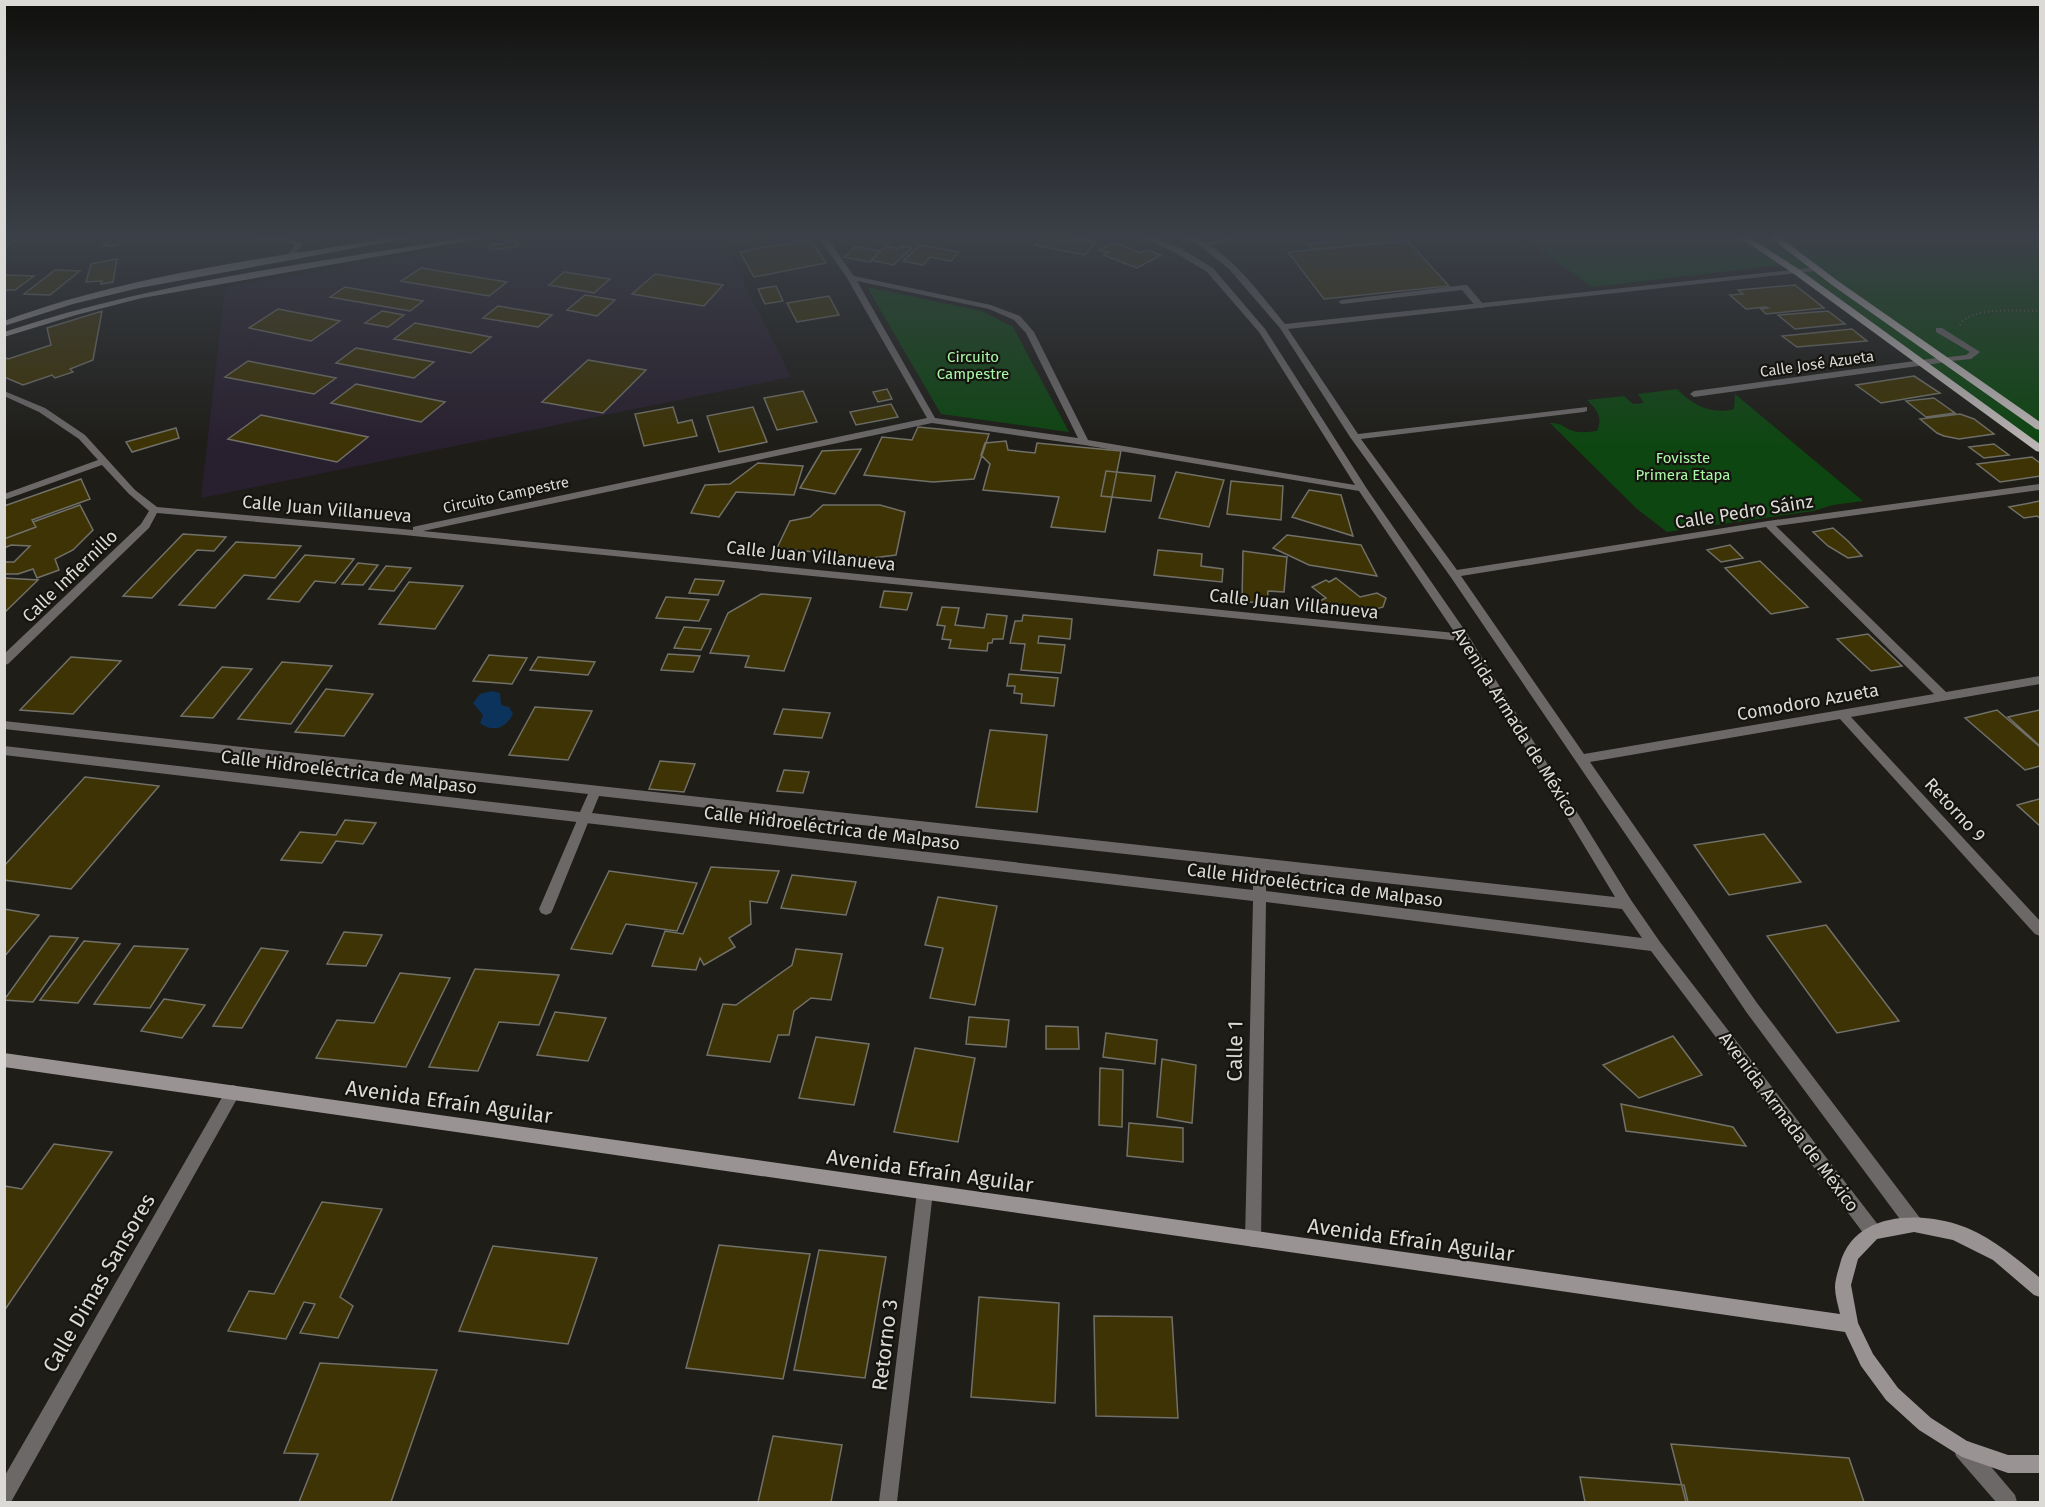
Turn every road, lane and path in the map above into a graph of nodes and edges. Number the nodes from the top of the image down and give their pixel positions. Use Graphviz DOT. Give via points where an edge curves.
graph roads {
  1 [pos="64,305"];
  2 [pos="100,305"];
  3 [pos="867,305"];
  4 [pos="983,305"];
  5 [pos="1240,305"];
  6 [pos="1265,305"];
  7 [pos="1486,305"];
  8 [pos="1844,305"];
  9 [pos="1867,305"];
  10 [pos="1480,306"];
  11 [pos="2040,312"];
  12 [pos="4,324"];
  13 [pos="1284,327"];
  14 [pos="1939,330"];
  15 [pos="4,335"];
  16 [pos="1976,352"];
  17 [pos="1944,360"];
  18 [pos="1925,363"];
  19 [pos="4,393"];
  20 [pos="1694,394"];
  21 [pos="1584,409"];
  22 [pos="932,420"];
  23 [pos="2040,427"];
  24 [pos="1355,437"];
  25 [pos="1084,442"];
  26 [pos="2040,449"];
  27 [pos="102,462"];
  28 [pos="2040,487"];
  29 [pos="1362,489"];
  30 [pos="4,497"];
  31 [pos="154,510"];
  32 [pos="1768,524"];
  33 [pos="404,532"];
  34 [pos="1454,574"];
  35 [pos="1464,638"];
  36 [pos="4,662"];
  37 [pos="2040,680"];
  38 [pos="1943,696"];
  39 [pos="1843,715"];
  40 [pos="4,725"];
  41 [pos="4,750"];
  42 [pos="1581,759"];
  43 [pos="596,789"];
  44 [pos="584,818"];
  45 [pos="1260,863"];
  46 [pos="1259,896"];
  47 [pos="1626,904"];
  48 [pos="546,909"];
  49 [pos="2040,930"];
  50 [pos="1654,946"];
  51 [pos="4,1060"];
  52 [pos="233,1092"];
  53 [pos="925,1192"];
  54 [pos="1914,1224"];
  55 [pos="1873,1232"];
  56 [pos="1253,1239"];
  57 [pos="2040,1289"];
  58 [pos="1850,1324"];
  59 [pos="1962,1448"];
  60 [pos="2040,1464"];
  61 [pos="4,1496"];
  62 [pos="888,1503"];
  63 [pos="2008,1503"];
  1 -- 12 [label="main road"];
  2 -- 15 [label="main road"];
  3 -- 22 [label="street"];
  4 -- 25 [label="street" via="1017,318 1030,332"];
  5 -- 29 [label="street, Avenida Armada de México" via="1262,331"];
  6 -- 13 [label="street, Avenida Armada de México"];
  7 -- 10 [label="street"];
  8 -- 18 [label="main road"];
  9 -- 17 [label="main road"];
  10 -- 13 [label="street"];
  11 -- 16 [label="path" via="1994,311 1963,319 1960,326"];
  13 -- 24 [label="street, Avenida Armada de México"];
  14 -- 16 [label="street"];
  16 -- 17 [label="street, Calle José Azueta"];
  17 -- 18 [label="street, Calle José Azueta"];
  17 -- 23 [label="main road"];
  18 -- 20 [label="street, Calle José Azueta"];
  18 -- 26 [label="main road"];
  19 -- 27 [label="street" via="42,410 82,437"];
  21 -- 24 [label="street"];
  22 -- 25 [label="street, Circuito Campestre"];
  22 -- 33 [label="street, Circuito Campestre"];
  24 -- 34 [label="street, Avenida Armada de México"];
  25 -- 29 [label="street, Circuito Campestre"];
  27 -- 30 [label="street"];
  27 -- 31 [label="street"];
  28 -- 32 [label="street, Calle Pedro Sáinz"];
  29 -- 35 [label="street, Avenida Armada de México"];
  31 -- 33 [label="street, Calle Juan Villanueva"];
  31 -- 36 [label="street, Calle Infiernillo" via="145,526"];
  32 -- 34 [label="street, Calle Pedro Sáinz"];
  32 -- 38 [label="street"];
  33 -- 35 [label="street, Calle Juan Villanueva"];
  34 -- 42 [label="street, Avenida Armada de México"];
  35 -- 47 [label="street, Avenida Armada de México"];
  37 -- 38 [label="street, Comodoro Azueta"];
  38 -- 39 [label="street, Comodoro Azueta"];
  39 -- 42 [label="street, Comodoro Azueta"];
  39 -- 49 [label="street, Retorno 9"];
  40 -- 43 [label="street, Calle Hidroeléctrica de Malpaso"];
  41 -- 44 [label="street, Calle Hidroeléctrica de Malpaso"];
  42 -- 54 [label="street, Avenida Armada de México" via="1752,1008"];
  43 -- 44 [label="street"];
  43 -- 45 [label="street, Calle Hidroeléctrica de Malpaso"];
  44 -- 46 [label="street, Calle Hidroeléctrica de Malpaso"];
  44 -- 48 [label="street"];
  45 -- 46 [label="street, Calle 1"];
  45 -- 47 [label="street, Calle Hidroeléctrica de Malpaso"];
  46 -- 50 [label="street, Calle Hidroeléctrica de Malpaso"];
  46 -- 56 [label="street, Calle 1"];
  47 -- 50 [label="street, Avenida Armada de México"];
  50 -- 55 [label="street, Avenida Armada de México"];
  51 -- 52 [label="main road, Avenida Efraín Aguilar"];
  52 -- 53 [label="main road, Avenida Efraín Aguilar"];
  52 -- 61 [label="street, Calle Dimas Sansores"];
  53 -- 56 [label="main road, Avenida Efraín Aguilar"];
  53 -- 62 [label="street, Retorno 3"];
  54 -- 55 [label="main road"];
  54 -- 57 [label="main road" via="1955,1232 1999,1254"];
  55 -- 58 [label="main road" via="1851,1254 1843,1285"];
  56 -- 58 [label="main road, Avenida Efraín Aguilar"];
  58 -- 59 [label="main road" via="1867,1360 1892,1394 1925,1424"];
  59 -- 60 [label="main road" via="2008,1464"];
  59 -- 63 [label="street"];
}
